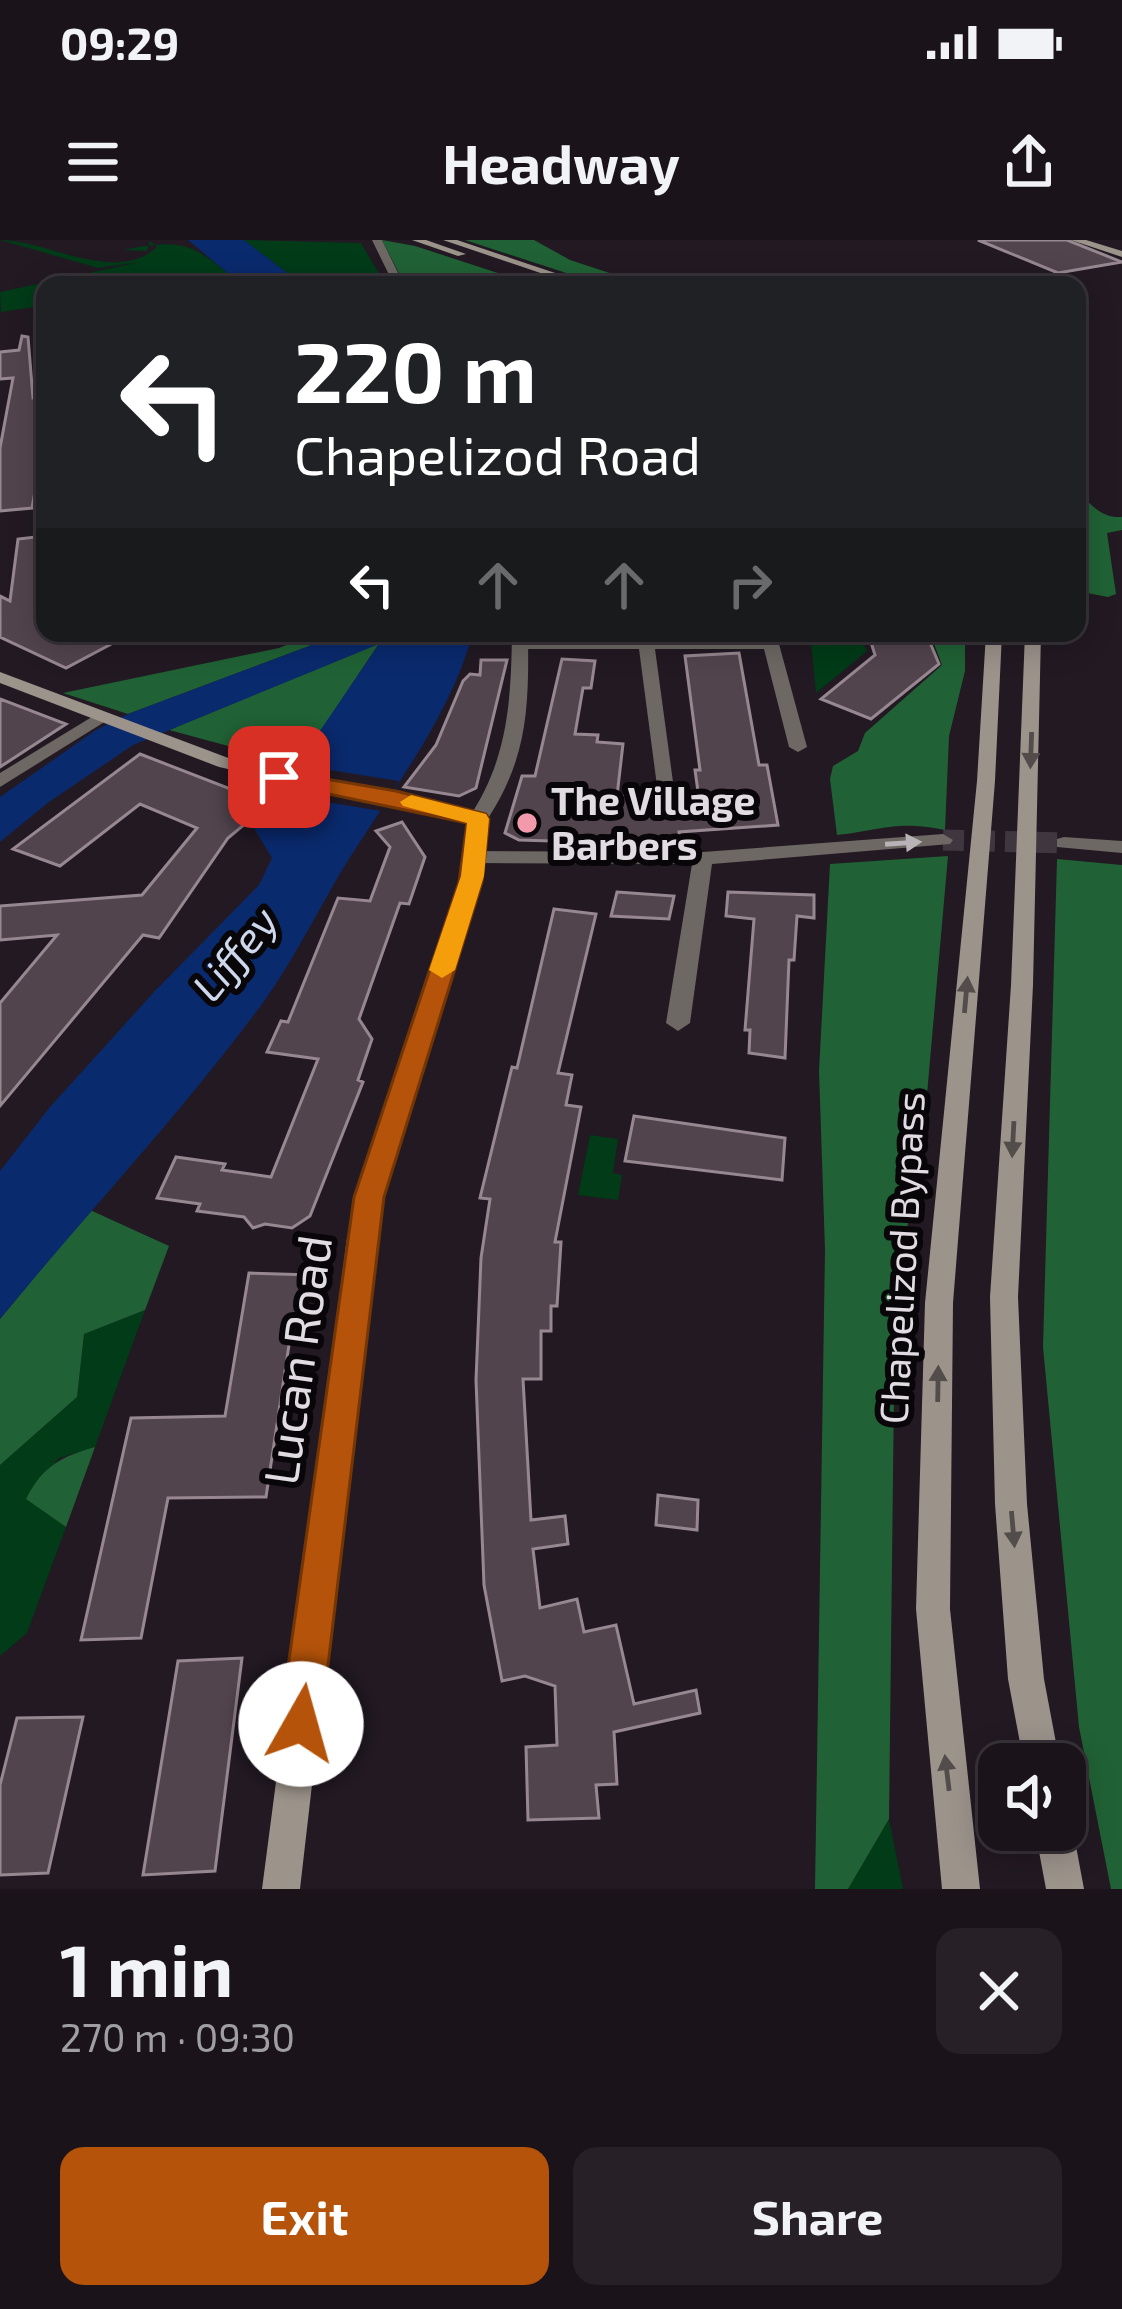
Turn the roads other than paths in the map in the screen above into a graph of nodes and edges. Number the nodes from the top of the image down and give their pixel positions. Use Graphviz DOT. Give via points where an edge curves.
graph roads {
  1 [pos="377,240"];
  2 [pos="417,240"];
  3 [pos="448,240"];
  4 [pos="1076,240"];
  5 [pos="1122,254"];
  6 [pos="395,276"];
  7 [pos="527,276"];
  8 [pos="558,276"];
  9 [pos="520,642"];
  10 [pos="646,642"];
  11 [pos="774,642"];
  12 [pos="994,642"];
  13 [pos="1034,642"];
  14 [pos="0,677"];
  15 [pos="105,718"];
  16 [pos="798,747"];
  17 [pos="0,781"];
  18 [pos="664,782"];
  19 [pos="478,819"];
  20 [pos="943,839"];
  21 [pos="1064,843"];
  22 [pos="1122,847"];
  23 [pos="475,857"];
  24 [pos="703,858"];
  25 [pos="678,1023"];
  26 [pos="1038,1743"];
  27 [pos="1058,1851"];
  28 [pos="280,1889"];
  29 [pos="961,1889"];
  30 [pos="1065,1889"];
  1 -- 6 [label="street"];
  2 -- 7 [label="main road"];
  3 -- 8 [label="main road"];
  4 -- 5 [label="main road"];
  9 -- 19 [label="street" via="516,744"];
  10 -- 18 [label="street"];
  11 -- 16 [label="street"];
  29 -- 12 [label="main road, Chapelizod Bypass, one-way" via="933,1609 939,1303"];
  13 -- 26 [label="main road, one-way" via="1004,1297 1011,1504"];
  14 -- 15 [label="main road"];
  15 -- 17 [label="street"];
  15 -- 19 [label="main road" via="279,777"];
  19 -- 23 [label="main road, Lucan Road"];
  24 -- 20 [label="street, one-way"];
  21 -- 22 [label="street"];
  23 -- 24 [label="street"];
  23 -- 28 [label="main road, Lucan Road" via="369,1197"];
  24 -- 25 [label="street"];
  27 -- 30 [label="main road"];
}
